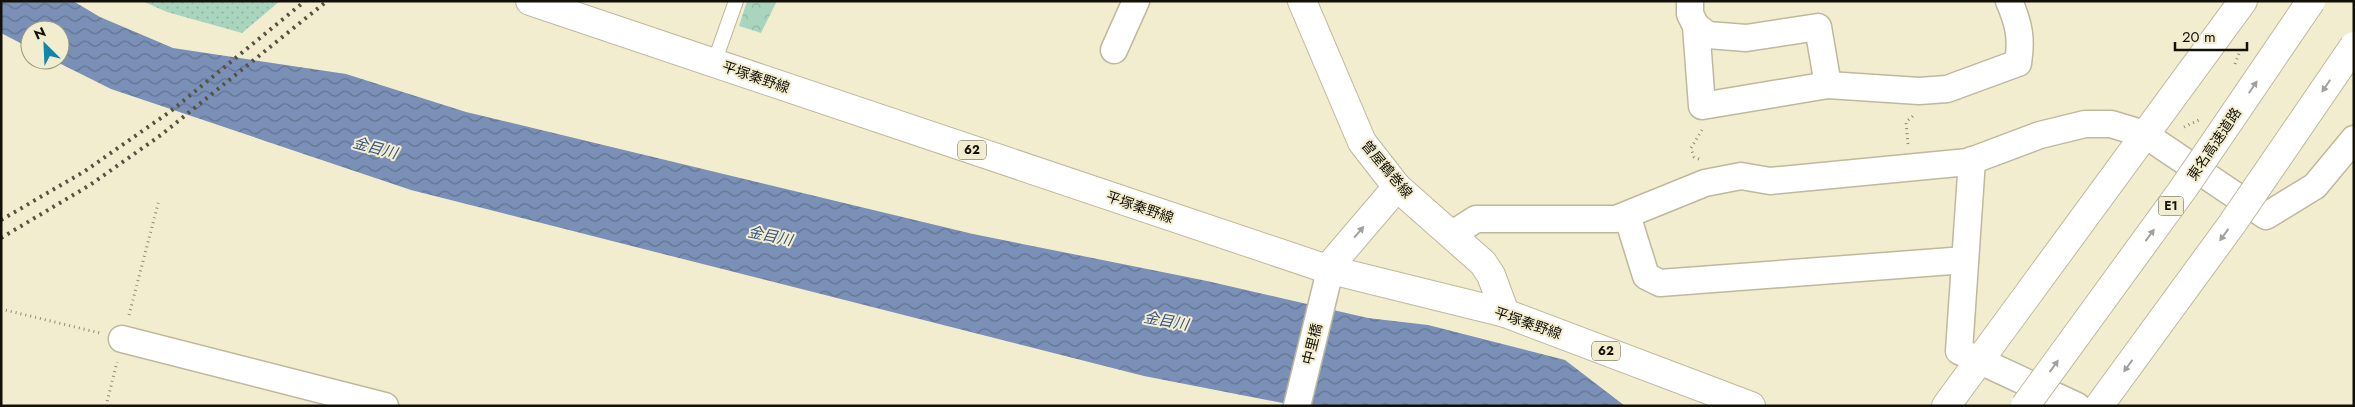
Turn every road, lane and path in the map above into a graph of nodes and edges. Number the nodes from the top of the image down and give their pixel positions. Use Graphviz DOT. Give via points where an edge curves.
graph roads {
  1 [pos="530,1"];
  2 [pos="736,1"];
  3 [pos="1136,1"];
  4 [pos="1302,1"];
  5 [pos="2009,1"];
  6 [pos="2243,1"];
  7 [pos="2311,1"];
  8 [pos="1693,13"];
  9 [pos="2354,46"];
  10 [pos="1114,50"];
  11 [pos="714,63"];
  12 [pos="1828,85"];
  13 [pos="1913,115"];
  14 [pos="1704,125"];
  15 [pos="2144,134"];
  16 [pos="2354,139"];
  17 [pos="1972,160"];
  18 [pos="1910,169"];
  19 [pos="1724,179"];
  20 [pos="1398,187"];
  21 [pos="158,200"];
  22 [pos="1627,215"];
  23 [pos="1451,236"];
  24 [pos="1965,260"];
  25 [pos="1327,276"];
  26 [pos="1,309"];
  27 [pos="1504,313"];
  28 [pos="122,339"];
  29 [pos="1979,362"];
  30 [pos="106,406"];
  31 [pos="385,406"];
  32 [pos="1297,406"];
  33 [pos="1751,406"];
  34 [pos="1946,406"];
  35 [pos="2025,406"];
  36 [pos="2077,406"];
  37 [pos="2099,406"];
  1 -- 11 [label="main road, 平塚秦野線 / 62"];
  2 -- 11 [label="lane"];
  3 -- 10 [label="street"];
  4 -- 20 [label="main road, 曽屋鶴巻線" via="1362,142"];
  5 -- 12 [label="street" via="2022,43 2018,63 1947,89 1919,91"];
  6 -- 15 [label="main road"];
  35 -- 7 [label="main road, 東名高速道路 / E1, one-way, bridge" via="2183,189"];
  8 -- 12 [label="street" via="1708,35 1746,38 1818,27"];
  8 -- 12 [label="street" via="1702,106"];
  9 -- 37 [label="main road, one-way, bridge" via="2232,224"];
  11 -- 25 [label="main road, 平塚秦野線 / 62"];
  13 -- 18 [label="path" via="1906,122"];
  14 -- 19 [label="path" via="1691,148 1694,157 1717,167"];
  15 -- 16 [label="street" via="2266,216 2315,186"];
  15 -- 17 [label="street" via="2111,124 2085,124 2040,135"];
  15 -- 29 [label="main road"];
  17 -- 18 [label="street"];
  17 -- 24 [label="street"];
  18 -- 19 [label="street" via="1770,182 1741,176"];
  19 -- 22 [label="street" via="1706,183"];
  20 -- 23 [label="main road, 曽屋鶴巻線"];
  25 -- 20 [label="main road, one-way"];
  21 -- 28 [label="path"];
  22 -- 23 [label="street" via="1616,220 1476,219"];
  22 -- 24 [label="street" via="1646,276 1660,283"];
  23 -- 27 [label="main road, 曽屋鶴巻線" via="1483,263 1491,275"];
  24 -- 29 [label="street" via="1959,351"];
  25 -- 27 [label="main road, 平塚秦野線 / 62" via="1417,292"];
  25 -- 32 [label="street, 中里橋"];
  26 -- 28 [label="path"];
  27 -- 33 [label="main road, 平塚秦野線 / 62"];
  28 -- 30 [label="path"];
  28 -- 31 [label="street"];
  29 -- 34 [label="main road"];
  29 -- 36 [label="street"];
}
